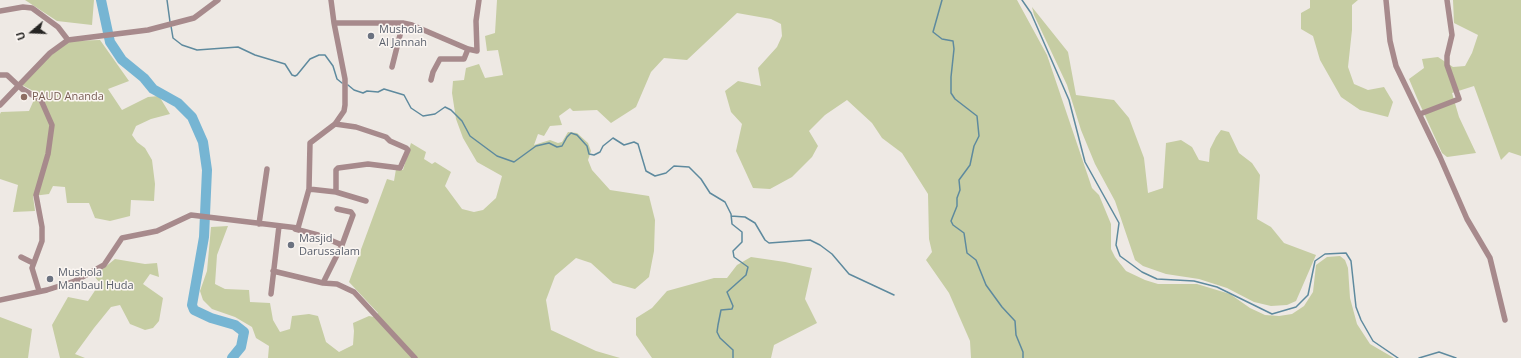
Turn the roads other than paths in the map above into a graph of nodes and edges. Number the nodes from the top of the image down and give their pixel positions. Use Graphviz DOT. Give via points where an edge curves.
graph roads {
  1 [pos="218,0"];
  2 [pos="331,0"];
  3 [pos="479,0"];
  4 [pos="1386,0"];
  5 [pos="1447,0"];
  6 [pos="0,11"];
  7 [pos="403,22"];
  8 [pos="334,23"];
  9 [pos="68,40"];
  10 [pos="468,49"];
  11 [pos="392,67"];
  12 [pos="0,75"];
  13 [pos="431,80"];
  14 [pos="18,86"];
  15 [pos="0,105"];
  16 [pos="1420,114"];
  17 [pos="335,124"];
  18 [pos="267,169"];
  19 [pos="309,189"];
  20 [pos="336,192"];
  21 [pos="366,201"];
  22 [pos="337,209"];
  23 [pos="258,224"];
  24 [pos="279,226"];
  25 [pos="296,229"];
  26 [pos="342,245"];
  27 [pos="22,257"];
  28 [pos="33,263"];
  29 [pos="273,271"];
  30 [pos="323,283"];
  31 [pos="40,291"];
  32 [pos="271,294"];
  33 [pos="0,300"];
  34 [pos="1505,320"];
  35 [pos="415,358"];
  1 -- 9 [label="street" via="194,18 148,30"];
  2 -- 8 [label="street"];
  3 -- 10 [label="street" via="476,21 478,49"];
  4 -- 16 [label="street" via="1392,54"];
  5 -- 16 [label="street" via="1452,35 1447,65 1459,100"];
  6 -- 9 [label="street" via="32,8 58,27"];
  7 -- 8 [label="street"];
  7 -- 10 [label="street"];
  7 -- 11 [label="street"];
  8 -- 17 [label="street" via="346,79 344,108"];
  9 -- 14 [label="street" via="50,53"];
  10 -- 13 [label="street" via="464,59 440,59"];
  12 -- 14 [label="street" via="7,76"];
  14 -- 15 [label="street"];
  14 -- 28 [label="street" via="41,100 52,125 48,154 36,195 42,240"];
  16 -- 34 [label="street" via="1467,219 1490,258"];
  17 -- 19 [label="street" via="310,143"];
  17 -- 20 [label="street" via="356,127 386,137 408,150 400,168 368,164 337,169"];
  18 -- 23 [label="street"];
  19 -- 20 [label="street"];
  19 -- 25 [label="street" via="299,227"];
  20 -- 21 [label="street"];
  22 -- 26 [label="street" via="351,212 353,215"];
  23 -- 24 [label="street"];
  23 -- 31 [label="street" via="187,216 157,231 126,236 97,270 75,281"];
  24 -- 25 [label="street"];
  24 -- 29 [label="street"];
  25 -- 26 [label="street" via="318,234"];
  26 -- 30 [label="street"];
  27 -- 28 [label="street"];
  28 -- 31 [label="street" via="32,272"];
  29 -- 30 [label="street"];
  29 -- 32 [label="street"];
  30 -- 35 [label="street" via="337,284 354,292"];
  31 -- 33 [label="street"];
}
